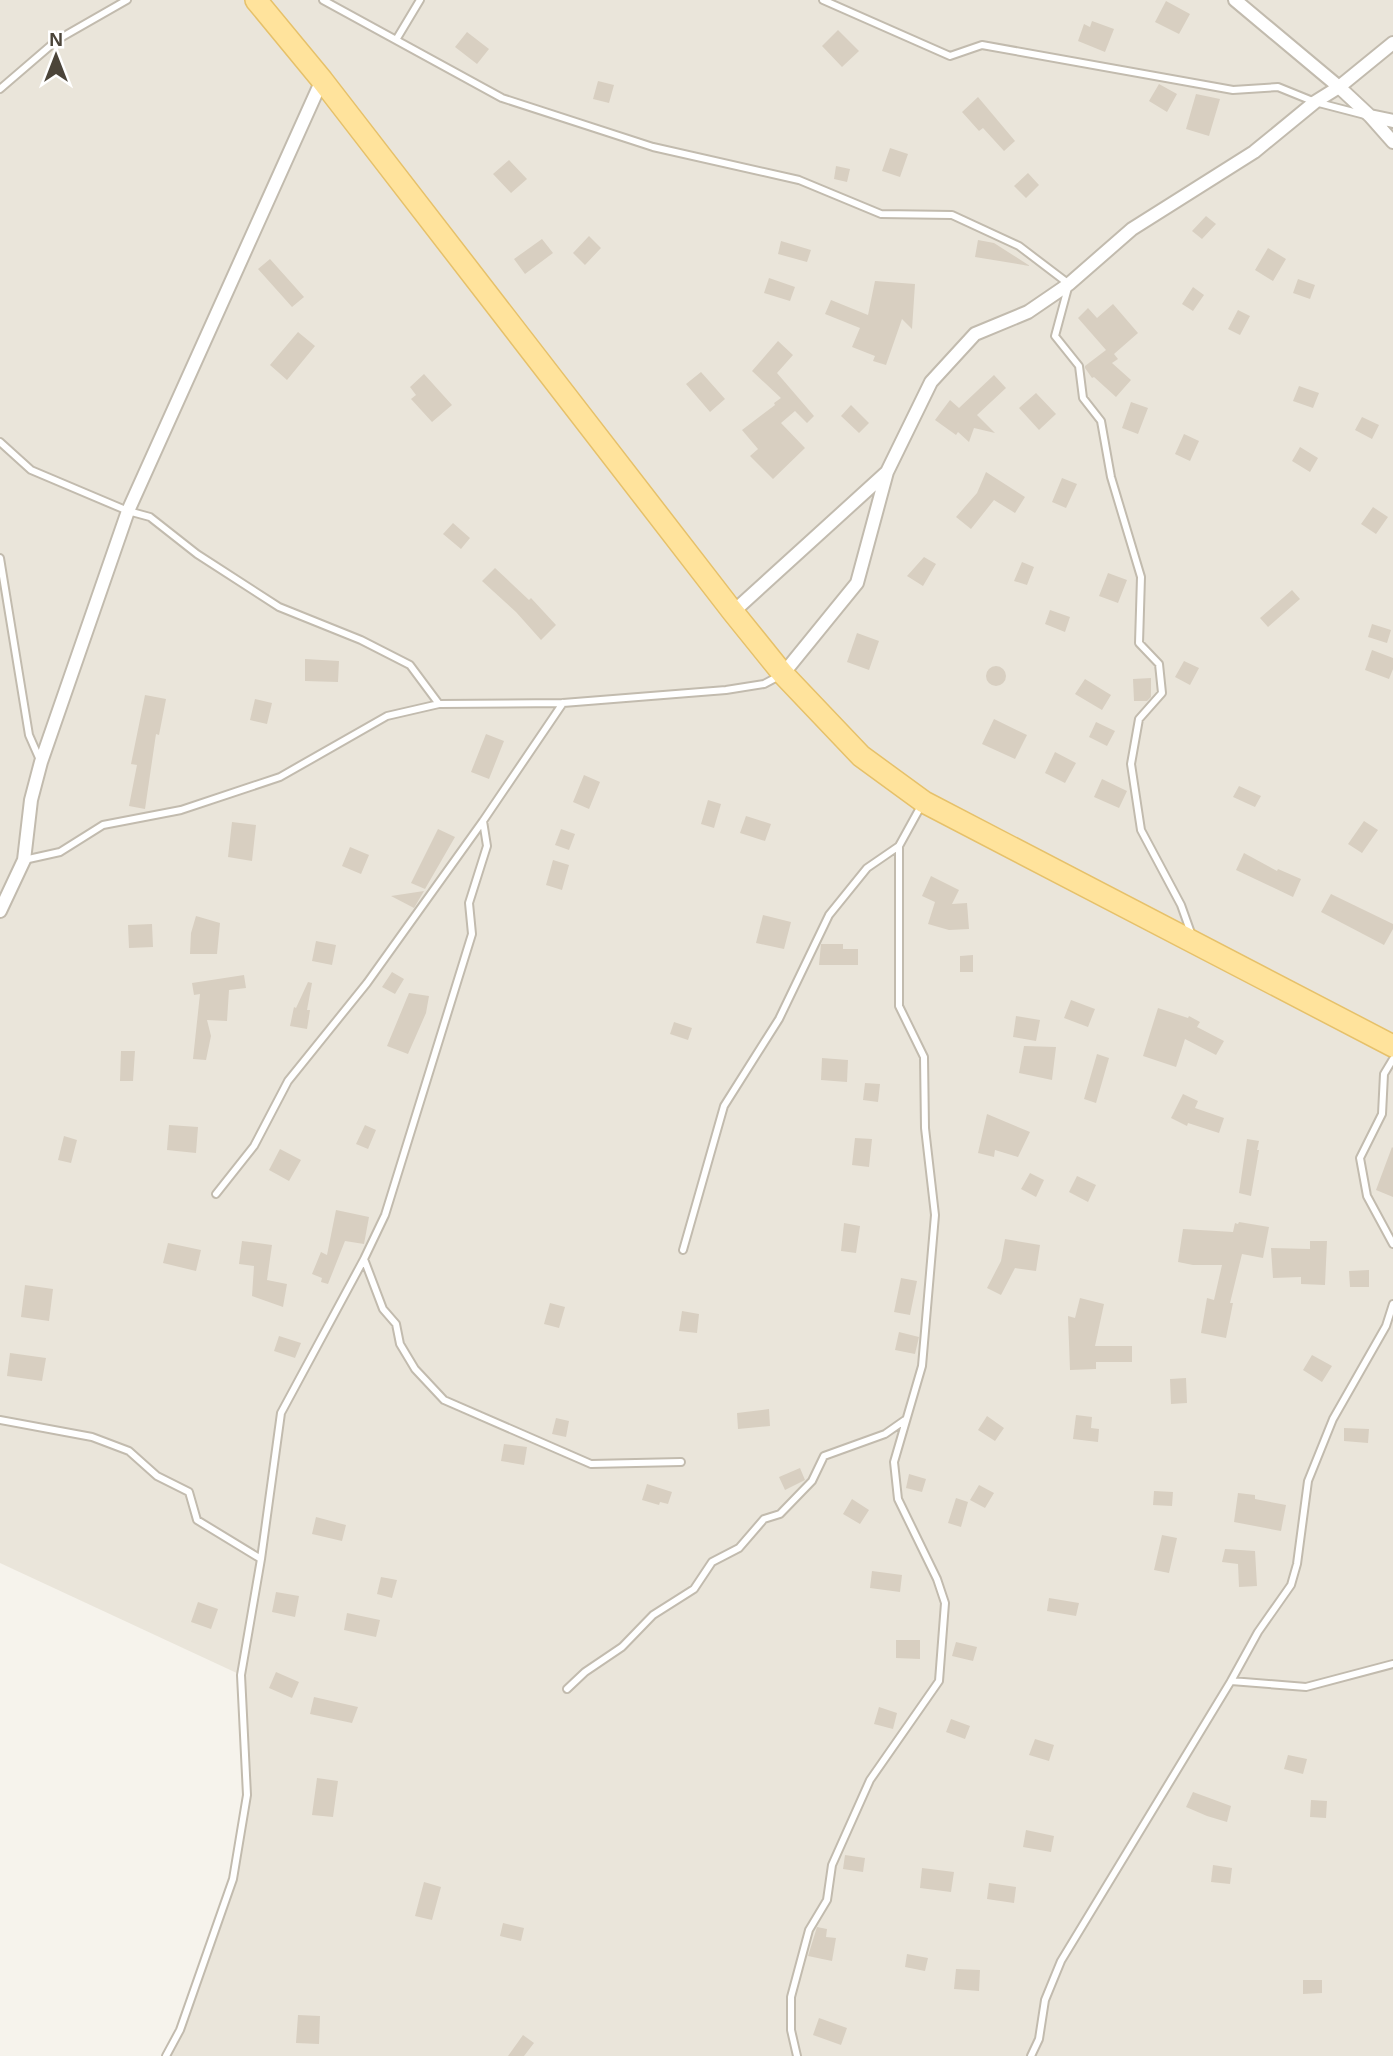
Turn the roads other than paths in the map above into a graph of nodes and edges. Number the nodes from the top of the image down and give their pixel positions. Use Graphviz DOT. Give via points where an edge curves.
graph roads {
  1 [pos="127,0"];
  2 [pos="256,0"];
  3 [pos="323,0"];
  4 [pos="420,0"];
  5 [pos="823,0"];
  6 [pos="1235,0"];
  7 [pos="396,40"];
  8 [pos="1393,43"];
  9 [pos="322,80"];
  10 [pos="1339,87"];
  11 [pos="0,89"];
  12 [pos="1315,102"];
  13 [pos="1370,116"];
  14 [pos="1393,121"];
  15 [pos="1393,142"];
  16 [pos="1069,284"];
  17 [pos="0,442"];
  18 [pos="887,472"];
  19 [pos="128,510"];
  20 [pos="0,558"];
  21 [pos="733,612"];
  22 [pos="783,674"];
  23 [pos="563,703"];
  24 [pos="439,704"];
  25 [pos="41,762"];
  26 [pos="924,802"];
  27 [pos="483,821"];
  28 [pos="899,846"];
  29 [pos="24,860"];
  30 [pos="0,911"];
  31 [pos="1194,943"];
  32 [pos="1393,1046"];
  33 [pos="1393,1059"];
  34 [pos="216,1194"];
  35 [pos="1393,1244"];
  36 [pos="683,1250"];
  37 [pos="364,1259"];
  38 [pos="1393,1304"];
  39 [pos="0,1420"];
  40 [pos="905,1420"];
  41 [pos="681,1462"];
  42 [pos="261,1559"];
  43 [pos="1393,1664"];
  44 [pos="1231,1681"];
  45 [pos="567,1689"];
  46 [pos="166,2056"];
  47 [pos="797,2056"];
  48 [pos="1031,2056"];
  1 -- 11 [label="lane" via="57,40"];
  2 -- 9 [label="main road"];
  3 -- 7 [label="lane"];
  4 -- 7 [label="lane"];
  5 -- 12 [label="lane" via="950,56 982,45 1233,90 1278,87"];
  6 -- 10 [label="street"];
  7 -- 16 [label="lane" via="502,98 653,147 799,180 881,215 951,215 1020,246"];
  8 -- 10 [label="street"];
  9 -- 19 [label="street"];
  9 -- 21 [label="main road"];
  10 -- 12 [label="street"];
  10 -- 13 [label="street"];
  12 -- 13 [label="lane"];
  12 -- 16 [label="street" via="1254,152 1132,229"];
  13 -- 14 [label="street"];
  13 -- 15 [label="street"];
  16 -- 18 [label="street" via="1028,312 975,334 931,382"];
  16 -- 31 [label="lane" via="1055,336 1079,366 1083,398 1101,421 1111,477 1141,577 1139,643 1160,664 1162,693 1139,719 1131,764 1141,830 1181,905"];
  17 -- 19 [label="lane" via="31,470"];
  18 -- 21 [label="street"];
  18 -- 22 [label="street" via="857,583"];
  19 -- 24 [label="lane" via="150,517 279,607 361,639 410,665"];
  19 -- 25 [label="street"];
  20 -- 25 [label="lane" via="29,735"];
  21 -- 22 [label="main road"];
  22 -- 23 [label="lane" via="764,684 726,690"];
  22 -- 26 [label="main road" via="861,757"];
  23 -- 24 [label="lane"];
  23 -- 27 [label="lane"];
  24 -- 29 [label="lane" via="387,716 280,777 181,810 103,825 60,852"];
  25 -- 29 [label="street"];
  26 -- 28 [label="lane"];
  26 -- 31 [label="main road"];
  27 -- 34 [label="lane" via="368,983 288,1081 254,1146"];
  27 -- 37 [label="lane" via="487,846 469,903 471,934 385,1215"];
  28 -- 36 [label="lane" via="867,868 829,915 779,1019 724,1106"];
  28 -- 40 [label="lane" via="900,1006 924,1057 925,1128 935,1215 922,1366"];
  29 -- 30 [label="street"];
  31 -- 32 [label="main road"];
  33 -- 35 [label="lane" via="1384,1074 1382,1114 1360,1158 1367,1196"];
  37 -- 41 [label="lane" via="383,1308 397,1324 400,1344 444,1400 591,1464"];
  37 -- 42 [label="lane" via="281,1413"];
  38 -- 44 [label="lane" via="1386,1326 1333,1419 1308,1482 1291,1585"];
  39 -- 42 [label="lane" via="92,1437 129,1451 157,1476 189,1492 197,1520"];
  40 -- 45 [label="lane" via="885,1434 824,1456 811,1481 780,1514 764,1519 739,1548 712,1562 694,1589 653,1615 622,1647"];
  40 -- 47 [label="lane" via="894,1462 898,1499 945,1603 939,1681 870,1780 832,1865 827,1900 809,1930 791,1997"];
  42 -- 46 [label="lane" via="241,1675 247,1795 233,1879 180,2030"];
  43 -- 44 [label="lane" via="1306,1687"];
  44 -- 48 [label="lane" via="1061,1961 1045,2000 1039,2039"];
}
